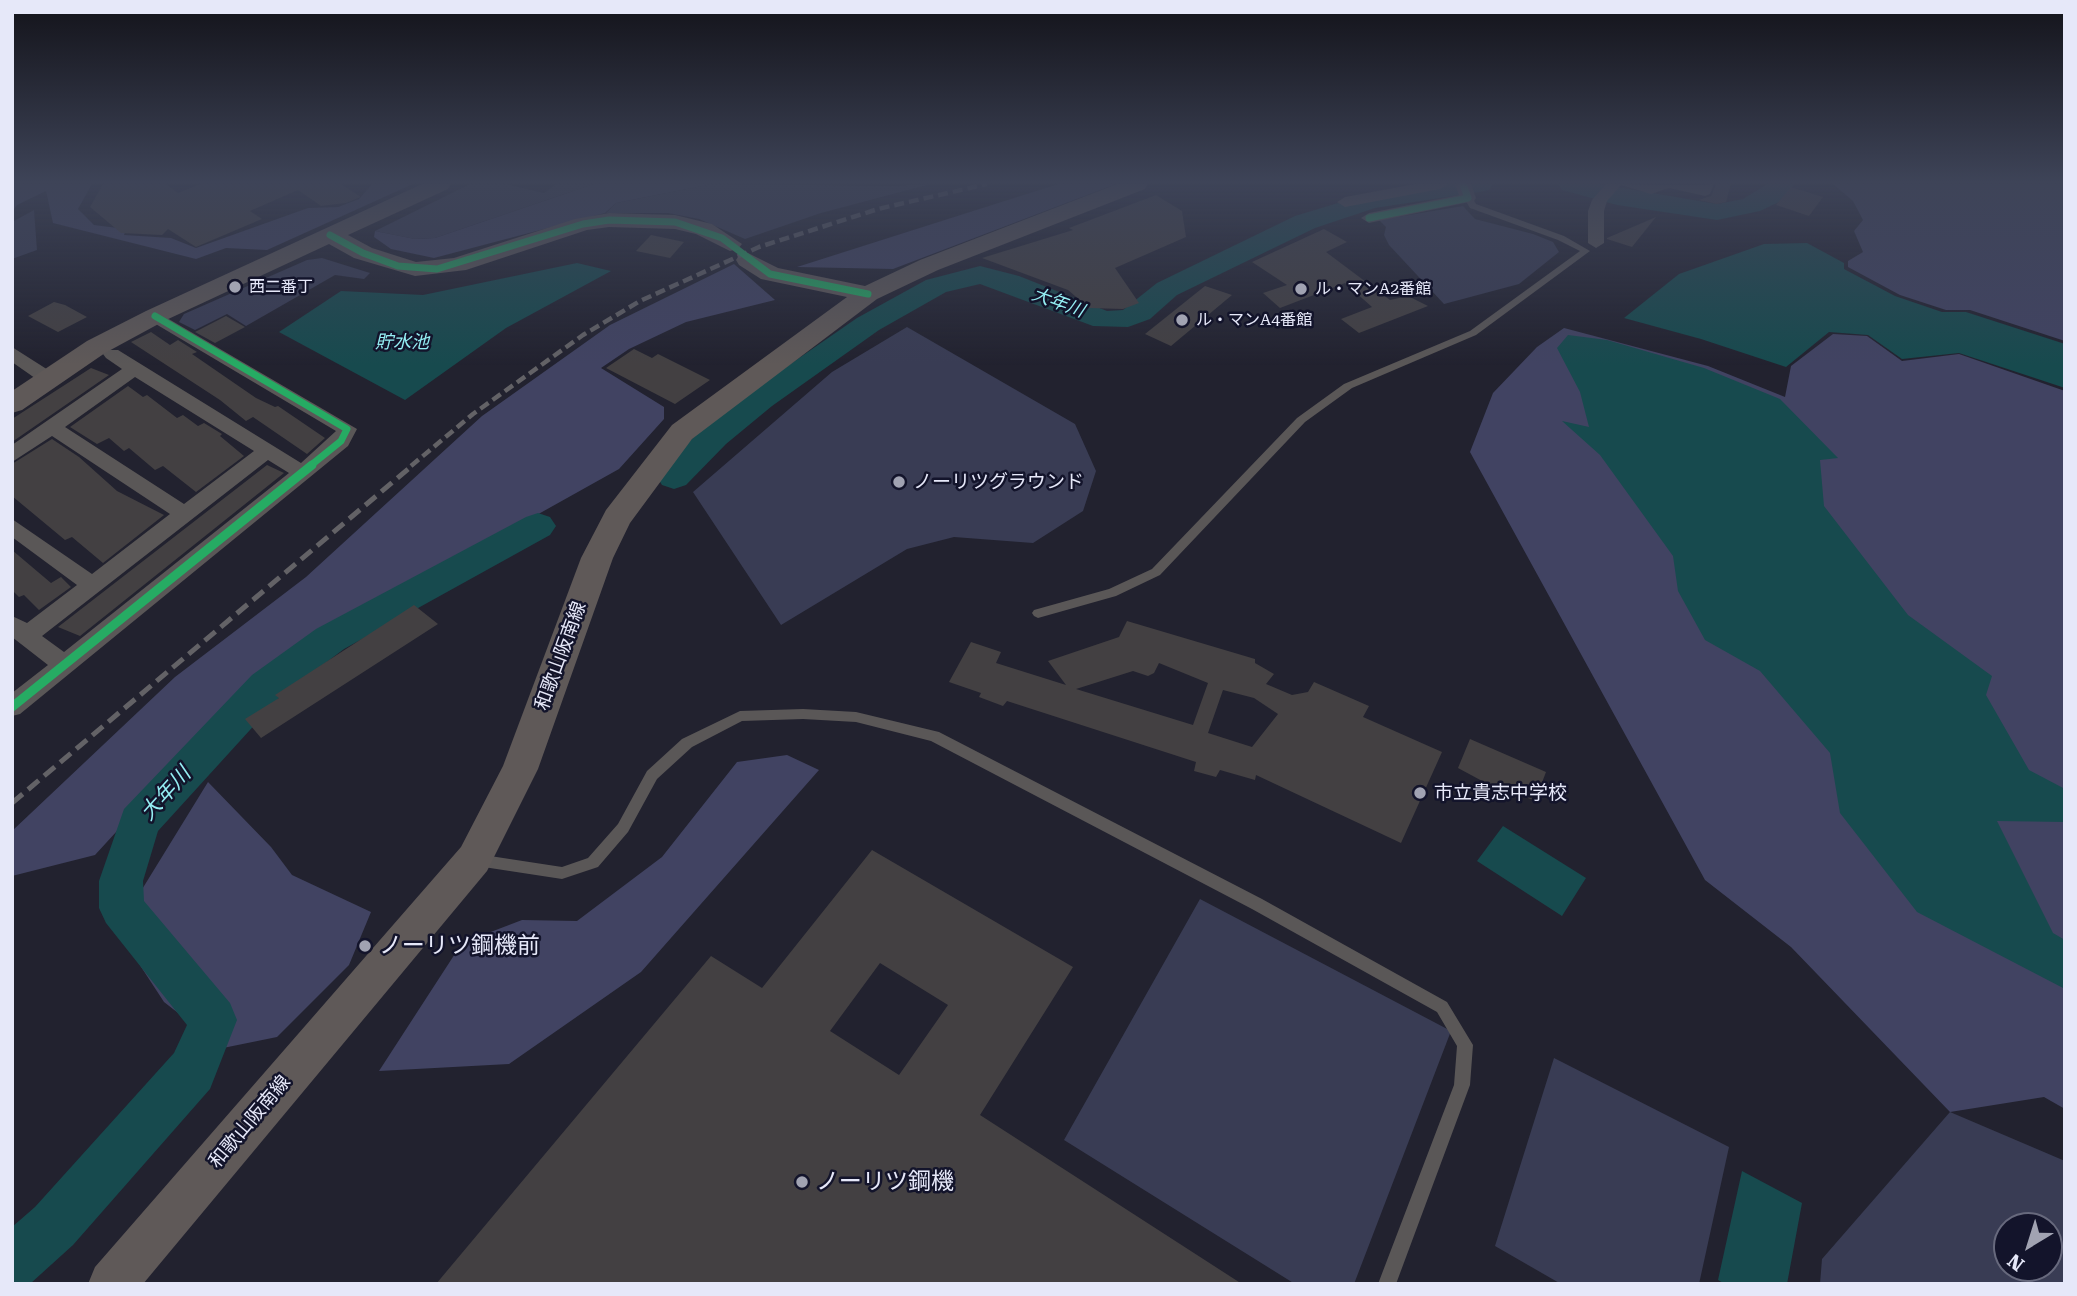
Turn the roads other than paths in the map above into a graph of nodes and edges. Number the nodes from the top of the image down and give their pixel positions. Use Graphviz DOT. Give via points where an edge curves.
graph roads {
  1 [pos="308,244"];
  2 [pos="348,244"];
  3 [pos="520,244"];
  4 [pos="728,244"];
  5 [pos="982,244"];
  6 [pos="1573,244"];
  7 [pos="869,294"];
  8 [pos="155,316"];
  9 [pos="12,353"];
  10 [pos="112,354"];
  11 [pos="134,369"];
  12 [pos="49,379"];
  13 [pos="12,404"];
  14 [pos="54,428"];
  15 [pos="267,451"];
  16 [pos="12,455"];
  17 [pos="302,472"];
  18 [pos="183,513"];
  19 [pos="12,526"];
  20 [pos="93,586"];
  21 [pos="1038,613"];
  22 [pos="19,630"];
  23 [pos="64,665"];
  24 [pos="12,707"];
  25 [pos="474,859"];
  26 [pos="112,1284"];
  27 [pos="1387,1284"];
  1 -- 8 [label="main road"];
  2 -- 3 [label="main road" via="415,269 457,265"];
  4 -- 7 [label="main road" via="770,274"];
  5 -- 7 [label="main road, 和歌山阪南線"];
  6 -- 21 [label="lane" via="1586,251 1473,333 1348,386 1301,420 1156,572 1112,593"];
  7 -- 25 [label="main road, 和歌山阪南線" via="682,432 639,485 597,558 520,769"];
  8 -- 12 [label="main road"];
  8 -- 17 [label="street" via="347,429 341,441"];
  9 -- 12 [label="street"];
  10 -- 11 [label="street"];
  11 -- 14 [label="street"];
  11 -- 15 [label="street"];
  12 -- 13 [label="main road"];
  14 -- 16 [label="street"];
  14 -- 18 [label="street"];
  15 -- 17 [label="street"];
  15 -- 18 [label="street"];
  17 -- 23 [label="street"];
  18 -- 20 [label="street"];
  19 -- 20 [label="street"];
  20 -- 22 [label="street"];
  22 -- 23 [label="street"];
  23 -- 24 [label="street"];
  25 -- 26 [label="main road, 和歌山阪南線"];
  25 -- 27 [label="lane" via="562,873 593,863 623,828 652,775 687,743 740,716 856,717 934,736 1257,904 1442,1007 1465,1045 1462,1086"];
}
